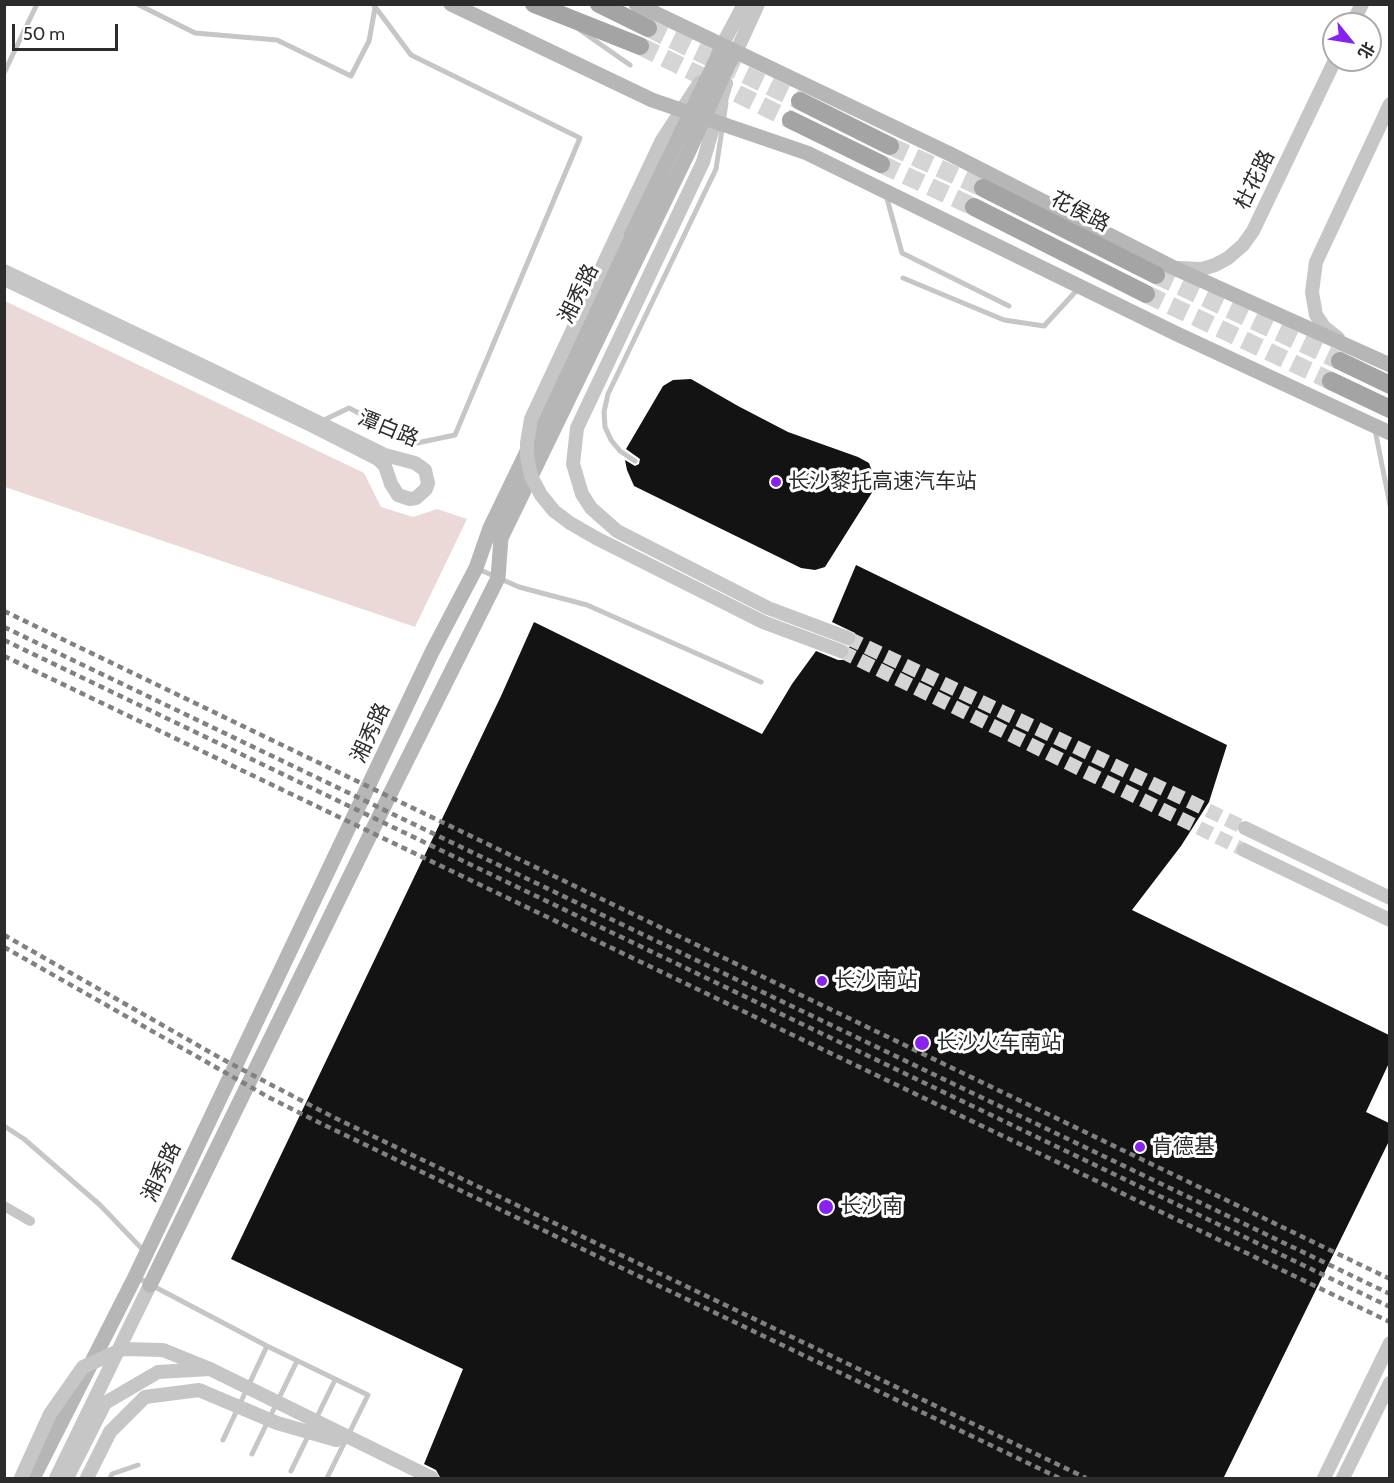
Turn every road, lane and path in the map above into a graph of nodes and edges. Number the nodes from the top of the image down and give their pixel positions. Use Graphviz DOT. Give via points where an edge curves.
graph roads {
  1 [pos="37,4"];
  2 [pos="136,4"];
  3 [pos="451,4"];
  4 [pos="534,4"];
  5 [pos="599,4"];
  6 [pos="636,4"];
  7 [pos="744,4"];
  8 [pos="758,4"];
  9 [pos="374,6"];
  10 [pos="559,16"];
  11 [pos="648,28"];
  12 [pos="640,46"];
  13 [pos="729,49"];
  14 [pos="630,65"];
  15 [pos="1329,72"];
  16 [pos="4,73"];
  17 [pos="800,101"];
  18 [pos="1389,104"];
  19 [pos="702,118"];
  20 [pos="791,120"];
  21 [pos="890,146"];
  22 [pos="881,164"];
  23 [pos="983,188"];
  24 [pos="885,190"];
  25 [pos="974,207"];
  26 [pos="4,271"];
  27 [pos="1164,271"];
  28 [pos="903,278"];
  29 [pos="4,279"];
  30 [pos="1080,287"];
  31 [pos="1146,294"];
  32 [pos="1009,306"];
  33 [pos="1344,352"];
  34 [pos="1389,365"];
  35 [pos="1331,381"];
  36 [pos="1389,385"];
  37 [pos="1389,409"];
  38 [pos="317,424"];
  39 [pos="1374,425"];
  40 [pos="1389,433"];
  41 [pos="635,461"];
  42 [pos="1389,505"];
  43 [pos="476,568"];
  44 [pos="498,578"];
  45 [pos="848,638"];
  46 [pos="841,651"];
  47 [pos="761,682"];
  48 [pos="1245,828"];
  49 [pos="1244,850"];
  50 [pos="1389,898"];
  51 [pos="1389,920"];
  52 [pos="4,1126"];
  53 [pos="4,1206"];
  54 [pos="30,1221"];
  55 [pos="146,1253"];
  56 [pos="135,1277"];
  57 [pos="150,1285"];
  58 [pos="1389,1343"];
  59 [pos="267,1346"];
  60 [pos="297,1361"];
  61 [pos="210,1369"];
  62 [pos="335,1380"];
  63 [pos="1389,1383"];
  64 [pos="223,1440"];
  65 [pos="373,1450"];
  66 [pos="252,1454"];
  67 [pos="138,1465"];
  68 [pos="291,1471"];
  69 [pos="21,1479"];
  70 [pos="33,1479"];
  71 [pos="56,1479"];
  72 [pos="67,1479"];
  73 [pos="87,1479"];
  74 [pos="110,1479"];
  75 [pos="327,1479"];
  76 [pos="432,1479"];
  77 [pos="1324,1479"];
  78 [pos="1343,1479"];
  1 -- 16 [label="lane"];
  2 -- 9 [label="lane" via="195,33 277,40 351,76 369,40"];
  3 -- 19 [label="main road" via="637,94"];
  4 -- 10 [label="main road"];
  5 -- 11 [label="main road"];
  6 -- 13 [label="main road"];
  7 -- 13 [label="street, 湘秀路"];
  8 -- 13 [label="street, 湘秀路"];
  9 -- 38 [label="lane" via="411,55 580,138 455,435 417,443 349,408"];
  10 -- 12 [label="main road"];
  10 -- 14 [label="lane"];
  13 -- 19 [label="main road, 湘秀路"];
  13 -- 19 [label="street"];
  13 -- 27 [label="main road" via="950,154"];
  15 -- 27 [label="street, 杜花路" via="1243,245 1228,258 1202,269"];
  17 -- 21 [label="main road"];
  18 -- 33 [label="street" via="1316,262 1312,292 1316,315"];
  19 -- 24 [label="main road" via="807,153"];
  19 -- 41 [label="lane" via="716,169 608,394 604,412 611,441"];
  19 -- 43 [label="main road, 湘秀路" via="490,528"];
  19 -- 44 [label="main road" via="501,538"];
  19 -- 45 [label="street" via="703,162 578,428 573,464 582,494 591,508 632,539 768,608"];
  19 -- 46 [label="street, bridge" via="662,140 531,419 527,443 531,476 554,511 596,538 763,622"];
  20 -- 22 [label="main road"];
  23 -- 27 [label="main road, 花侯路"];
  24 -- 30 [label="main road"];
  24 -- 32 [label="lane" via="902,253"];
  25 -- 31 [label="main road, 花侯路"];
  26 -- 38 [label="street, 潭白路"];
  27 -- 33 [label="main road"];
  28 -- 30 [label="lane" via="1004,320 1044,326"];
  29 -- 38 [label="street, 潭白路"];
  30 -- 39 [label="main road"];
  33 -- 34 [label="main road"];
  33 -- 36 [label="main road"];
  35 -- 37 [label="main road"];
  38 -- 38 [label="street, 潭白路" via="382,462 398,495 416,498 426,489 427,475 421,466 385,455"];
  39 -- 40 [label="main road"];
  39 -- 42 [label="lane"];
  43 -- 44 [label="lane"];
  43 -- 55 [label="main road, 湘秀路" via="432,652"];
  44 -- 47 [label="lane" via="587,605"];
  44 -- 57 [label="main road"];
  48 -- 50 [label="street"];
  49 -- 51 [label="street"];
  52 -- 55 [label="lane" via="24,1138 100,1205"];
  53 -- 54 [label="street"];
  55 -- 56 [label="main road, 湘秀路"];
  56 -- 57 [label="lane"];
  56 -- 70 [label="main road, 湘秀路"];
  57 -- 59 [label="lane"];
  57 -- 71 [label="street"];
  58 -- 77 [label="street"];
  59 -- 60 [label="lane"];
  59 -- 64 [label="lane"];
  60 -- 62 [label="lane"];
  60 -- 66 [label="lane"];
  61 -- 65 [label="street, bridge"];
  61 -- 69 [label="street, bridge" via="163,1350 123,1349 83,1367 50,1414"];
  61 -- 72 [label="street" via="158,1372 105,1403"];
  62 -- 68 [label="lane"];
  62 -- 75 [label="lane" via="368,1395"];
  63 -- 78 [label="street"];
  65 -- 73 [label="street, bridge" via="277,1423 199,1390 145,1397 110,1432"];
  65 -- 76 [label="street, bridge"];
  67 -- 74 [label="lane" via="112,1474"];
}
